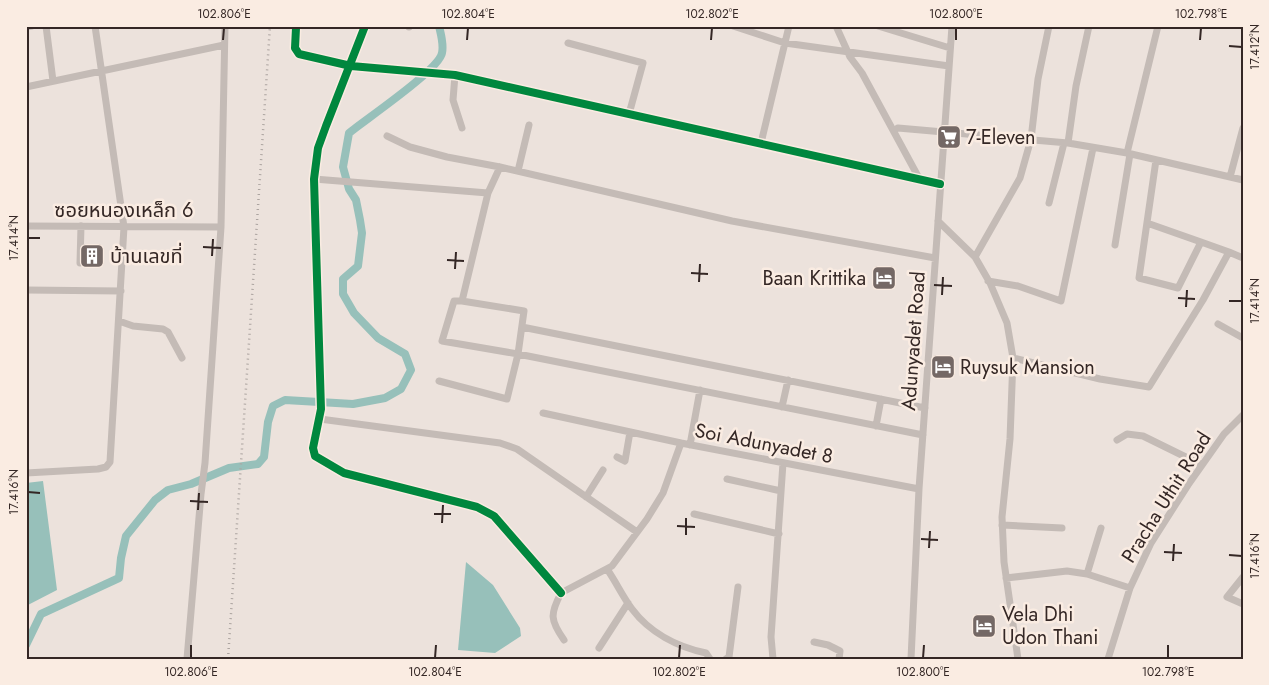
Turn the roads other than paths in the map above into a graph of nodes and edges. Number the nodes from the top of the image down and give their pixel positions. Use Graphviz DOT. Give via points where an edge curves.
graph roads {
  1 [pos="32,26"];
  2 [pos="46,26"];
  3 [pos="95,26"];
  4 [pos="225,26"];
  5 [pos="365,26"];
  6 [pos="733,26"];
  7 [pos="790,26"];
  8 [pos="836,26"];
  9 [pos="878,26"];
  10 [pos="952,26"];
  11 [pos="1049,26"];
  12 [pos="1089,26"];
  13 [pos="1158,26"];
  14 [pos="26,27"];
  15 [pos="296,28"];
  16 [pos="568,43"];
  17 [pos="785,43"];
  18 [pos="224,45"];
  19 [pos="950,48"];
  20 [pos="848,52"];
  21 [pos="351,66"];
  22 [pos="949,66"];
  23 [pos="102,70"];
  24 [pos="455,75"];
  25 [pos="53,81"];
  26 [pos="26,87"];
  27 [pos="629,114"];
  28 [pos="529,125"];
  29 [pos="462,128"];
  30 [pos="898,128"];
  31 [pos="1243,128"];
  32 [pos="944,131"];
  33 [pos="387,136"];
  34 [pos="1031,139"];
  35 [pos="760,143"];
  36 [pos="1066,143"];
  37 [pos="1094,148"];
  38 [pos="1128,154"];
  39 [pos="1156,160"];
  40 [pos="500,167"];
  41 [pos="518,171"];
  42 [pos="1230,177"];
  43 [pos="314,179"];
  44 [pos="920,180"];
  45 [pos="1243,180"];
  46 [pos="940,184"];
  47 [pos="488,193"];
  48 [pos="1049,203"];
  49 [pos="938,221"];
  50 [pos="1147,223"];
  51 [pos="26,226"];
  52 [pos="81,226"];
  53 [pos="124,227"];
  54 [pos="222,227"];
  55 [pos="1202,242"];
  56 [pos="1116,245"];
  57 [pos="1229,252"];
  58 [pos="975,257"];
  59 [pos="935,258"];
  60 [pos="1243,258"];
  61 [pos="80,263"];
  62 [pos="988,281"];
  63 [pos="26,290"];
  64 [pos="121,292"];
  65 [pos="462,301"];
  66 [pos="119,321"];
  67 [pos="1218,324"];
  68 [pos="522,327"];
  69 [pos="1243,338"];
  70 [pos="518,354"];
  71 [pos="182,358"];
  72 [pos="1013,358"];
  73 [pos="788,380"];
  74 [pos="439,381"];
  75 [pos="700,390"];
  76 [pos="881,399"];
  77 [pos="782,407"];
  78 [pos="925,408"];
  79 [pos="544,413"];
  80 [pos="1243,415"];
  81 [pos="320,419"];
  82 [pos="876,426"];
  83 [pos="630,432"];
  84 [pos="923,435"];
  85 [pos="1117,440"];
  86 [pos="681,443"];
  87 [pos="690,445"];
  88 [pos="617,457"];
  89 [pos="783,463"];
  90 [pos="1202,465"];
  91 [pos="603,470"];
  92 [pos="26,473"];
  93 [pos="727,479"];
  94 [pos="919,489"];
  95 [pos="781,491"];
  96 [pos="586,497"];
  97 [pos="694,514"];
  98 [pos="1002,525"];
  99 [pos="1062,528"];
  100 [pos="1102,528"];
  101 [pos="637,532"];
  102 [pos="780,534"];
  103 [pos="608,569"];
  104 [pos="1087,574"];
  105 [pos="1006,578"];
  106 [pos="1243,578"];
  107 [pos="738,587"];
  108 [pos="1130,588"];
  109 [pos="562,593"];
  110 [pos="628,603"];
  111 [pos="1243,604"];
  112 [pos="564,640"];
  113 [pos="814,642"];
  114 [pos="599,648"];
  115 [pos="187,659"];
  116 [pos="710,659"];
  117 [pos="726,659"];
  118 [pos="773,659"];
  119 [pos="839,659"];
  120 [pos="911,659"];
  121 [pos="1018,659"];
  122 [pos="1108,659"];
  1 -- 14 [label="street"];
  2 -- 25 [label="street"];
  3 -- 23 [label="street"];
  4 -- 18 [label="street"];
  5 -- 21 [label="street"];
  6 -- 17 [label="street"];
  7 -- 17 [label="street"];
  8 -- 20 [label="street"];
  9 -- 19 [label="street"];
  10 -- 19 [label="street, Adunyadet Road"];
  11 -- 34 [label="street" via="1038,79"];
  12 -- 36 [label="street"];
  13 -- 38 [label="street"];
  15 -- 21 [label="street" via="295,48 299,54"];
  16 -- 27 [label="street" via="643,63"];
  17 -- 20 [label="street"];
  17 -- 35 [label="street"];
  18 -- 23 [label="street"];
  18 -- 54 [label="street"];
  19 -- 22 [label="street, Adunyadet Road"];
  20 -- 22 [label="street"];
  20 -- 44 [label="street"];
  21 -- 24 [label="street"];
  21 -- 43 [label="street" via="318,148"];
  22 -- 32 [label="street, Adunyadet Road"];
  23 -- 25 [label="street"];
  23 -- 53 [label="street"];
  24 -- 27 [label="street"];
  24 -- 29 [label="street" via="453,100"];
  25 -- 26 [label="street"];
  27 -- 35 [label="street"];
  28 -- 41 [label="street"];
  30 -- 32 [label="street"];
  31 -- 42 [label="street"];
  32 -- 34 [label="street"];
  32 -- 46 [label="street, Adunyadet Road"];
  33 -- 40 [label="street" via="410,148"];
  34 -- 36 [label="street"];
  34 -- 58 [label="street" via="1020,178"];
  35 -- 44 [label="street"];
  36 -- 37 [label="street"];
  36 -- 48 [label="street"];
  37 -- 38 [label="street"];
  37 -- 62 [label="street" via="1061,301 1018,286"];
  38 -- 39 [label="street"];
  38 -- 56 [label="street"];
  39 -- 42 [label="street"];
  39 -- 50 [label="street"];
  40 -- 41 [label="street"];
  40 -- 47 [label="street"];
  41 -- 59 [label="street" via="732,221"];
  42 -- 45 [label="street"];
  43 -- 47 [label="street"];
  43 -- 81 [label="street"];
  44 -- 46 [label="street"];
  46 -- 49 [label="street, Adunyadet Road"];
  47 -- 65 [label="street"];
  49 -- 58 [label="street"];
  49 -- 59 [label="street, Adunyadet Road"];
  50 -- 55 [label="street"];
  50 -- 55 [label="street" via="1139,278 1178,288"];
  51 -- 52 [label="street, ซอยหนองเหล็ก 6"];
  52 -- 53 [label="street, ซอยหนองเหล็ก 6"];
  52 -- 61 [label="street"];
  53 -- 54 [label="street, ซอยหนองเหล็ก 6"];
  53 -- 64 [label="street"];
  54 -- 115 [label="street"];
  55 -- 57 [label="street"];
  57 -- 60 [label="street"];
  57 -- 72 [label="street" via="1149,387"];
  58 -- 62 [label="street"];
  59 -- 78 [label="street, Adunyadet Road"];
  62 -- 72 [label="street" via="1007,323"];
  63 -- 64 [label="street"];
  64 -- 66 [label="street"];
  65 -- 68 [label="street" via="524,311"];
  65 -- 70 [label="street" via="454,301 442,341"];
  66 -- 71 [label="street" via="163,329 168,332"];
  66 -- 92 [label="street" via="108,465 98,469"];
  67 -- 69 [label="street"];
  68 -- 70 [label="street"];
  68 -- 73 [label="street"];
  70 -- 74 [label="street" via="507,400"];
  70 -- 75 [label="street"];
  72 -- 98 [label="street"];
  73 -- 76 [label="street"];
  73 -- 77 [label="street"];
  75 -- 77 [label="street"];
  75 -- 87 [label="street"];
  76 -- 78 [label="street"];
  76 -- 82 [label="street"];
  77 -- 82 [label="street"];
  78 -- 84 [label="street, Adunyadet Road"];
  79 -- 83 [label="street"];
  80 -- 90 [label="street, Pracha Uthit Road" via="1224,434"];
  81 -- 96 [label="street" via="516,448"];
  81 -- 109 [label="street" via="314,456 344,473 477,507 494,516"];
  82 -- 84 [label="street"];
  83 -- 86 [label="street"];
  83 -- 88 [label="street" via="625,461"];
  84 -- 94 [label="street, Adunyadet Road"];
  85 -- 90 [label="street" via="1127,434 1143,436"];
  86 -- 87 [label="street, Soi Adunyadet 8"];
  86 -- 101 [label="street, Soi Adunyadet 8" via="663,493"];
  87 -- 89 [label="street, Soi Adunyadet 8"];
  89 -- 94 [label="street, Soi Adunyadet 8"];
  89 -- 95 [label="street"];
  90 -- 108 [label="street, Pracha Uthit Road" via="1151,543"];
  91 -- 96 [label="street"];
  93 -- 95 [label="street"];
  94 -- 120 [label="street, Adunyadet Road"];
  95 -- 102 [label="street"];
  96 -- 101 [label="street"];
  97 -- 102 [label="street"];
  98 -- 99 [label="street"];
  98 -- 105 [label="street"];
  100 -- 104 [label="street"];
  101 -- 103 [label="street, Soi Adunyadet 8"];
  102 -- 118 [label="street" via="771,637"];
  103 -- 109 [label="street, Soi Adunyadet 8"];
  103 -- 110 [label="street"];
  104 -- 105 [label="street" via="1067,571"];
  104 -- 108 [label="street"];
  105 -- 121 [label="street"];
  106 -- 111 [label="street" via="1227,597"];
  107 -- 117 [label="street" via="729,657"];
  108 -- 122 [label="street, Pracha Uthit Road"];
  109 -- 112 [label="street" via="552,616"];
  110 -- 114 [label="street"];
  110 -- 116 [label="street" via="650,627 688,649 706,653"];
  113 -- 119 [label="street" via="840,651"];
}
